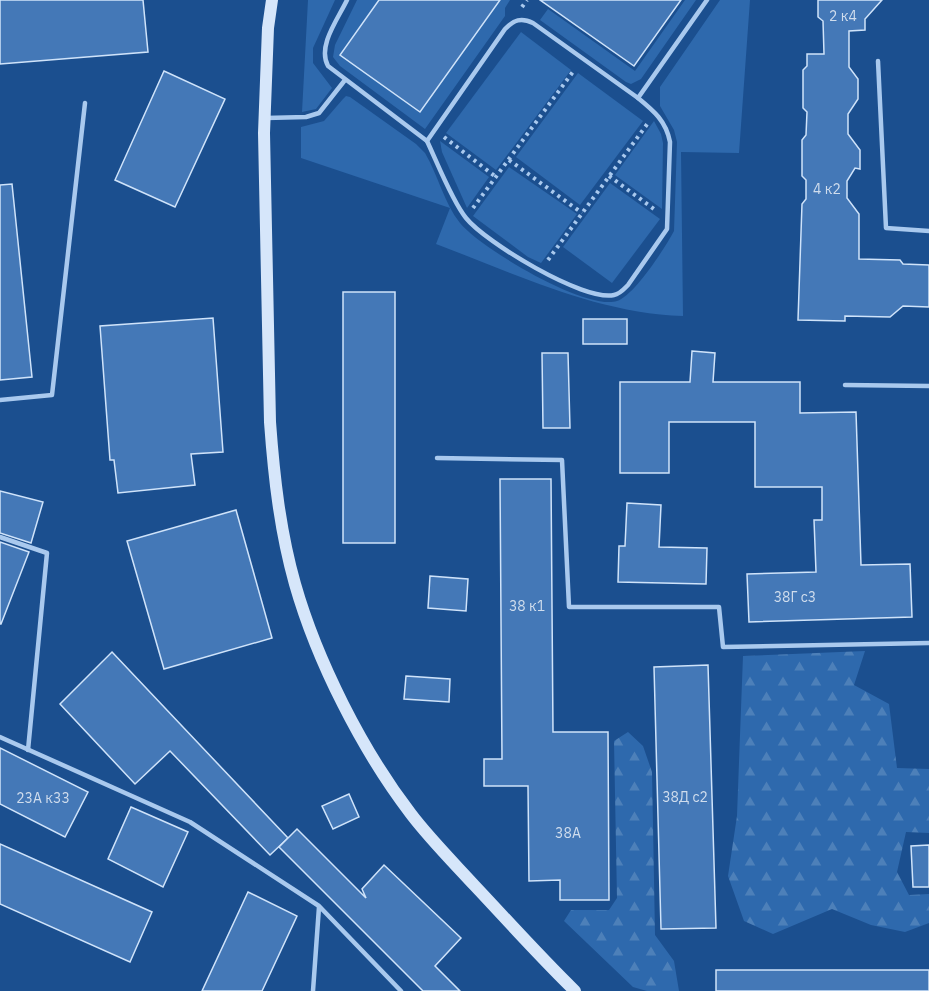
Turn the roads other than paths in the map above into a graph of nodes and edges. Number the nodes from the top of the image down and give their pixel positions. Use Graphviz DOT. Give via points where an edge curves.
graph roads {
  1 [pos="272,0"];
  2 [pos="347,0"];
  3 [pos="707,0"];
  4 [pos="878,61"];
  5 [pos="345,80"];
  6 [pos="638,98"];
  7 [pos="85,103"];
  8 [pos="265,118"];
  9 [pos="427,141"];
  10 [pos="929,231"];
  11 [pos="845,385"];
  12 [pos="929,386"];
  13 [pos="0,400"];
  14 [pos="437,458"];
  15 [pos="0,537"];
  16 [pos="929,643"];
  17 [pos="0,737"];
  18 [pos="28,750"];
  19 [pos="319,906"];
  20 [pos="313,991"];
  21 [pos="401,991"];
  22 [pos="575,991"];
  1 -- 8 [label="street"];
  2 -- 5 [label="lane" via="324,50 328,66"];
  3 -- 6 [label="lane"];
  4 -- 10 [label="lane" via="886,228"];
  5 -- 8 [label="lane" via="319,113"];
  5 -- 9 [label="lane"];
  6 -- 9 [label="lane" via="533,23 518,19 505,29"];
  6 -- 9 [label="lane" via="665,125 670,142 667,229 628,285 614,295 586,291 524,263 466,218"];
  7 -- 13 [label="lane" via="52,395"];
  8 -- 22 [label="street" via="273,469 281,525 305,616 361,739 412,816"];
  11 -- 12 [label="lane"];
  14 -- 16 [label="lane" via="562,460 569,607 719,607 723,647"];
  15 -- 18 [label="lane" via="47,554"];
  17 -- 18 [label="lane"];
  18 -- 19 [label="lane" via="190,822"];
  19 -- 20 [label="lane"];
  19 -- 21 [label="lane"];
}
